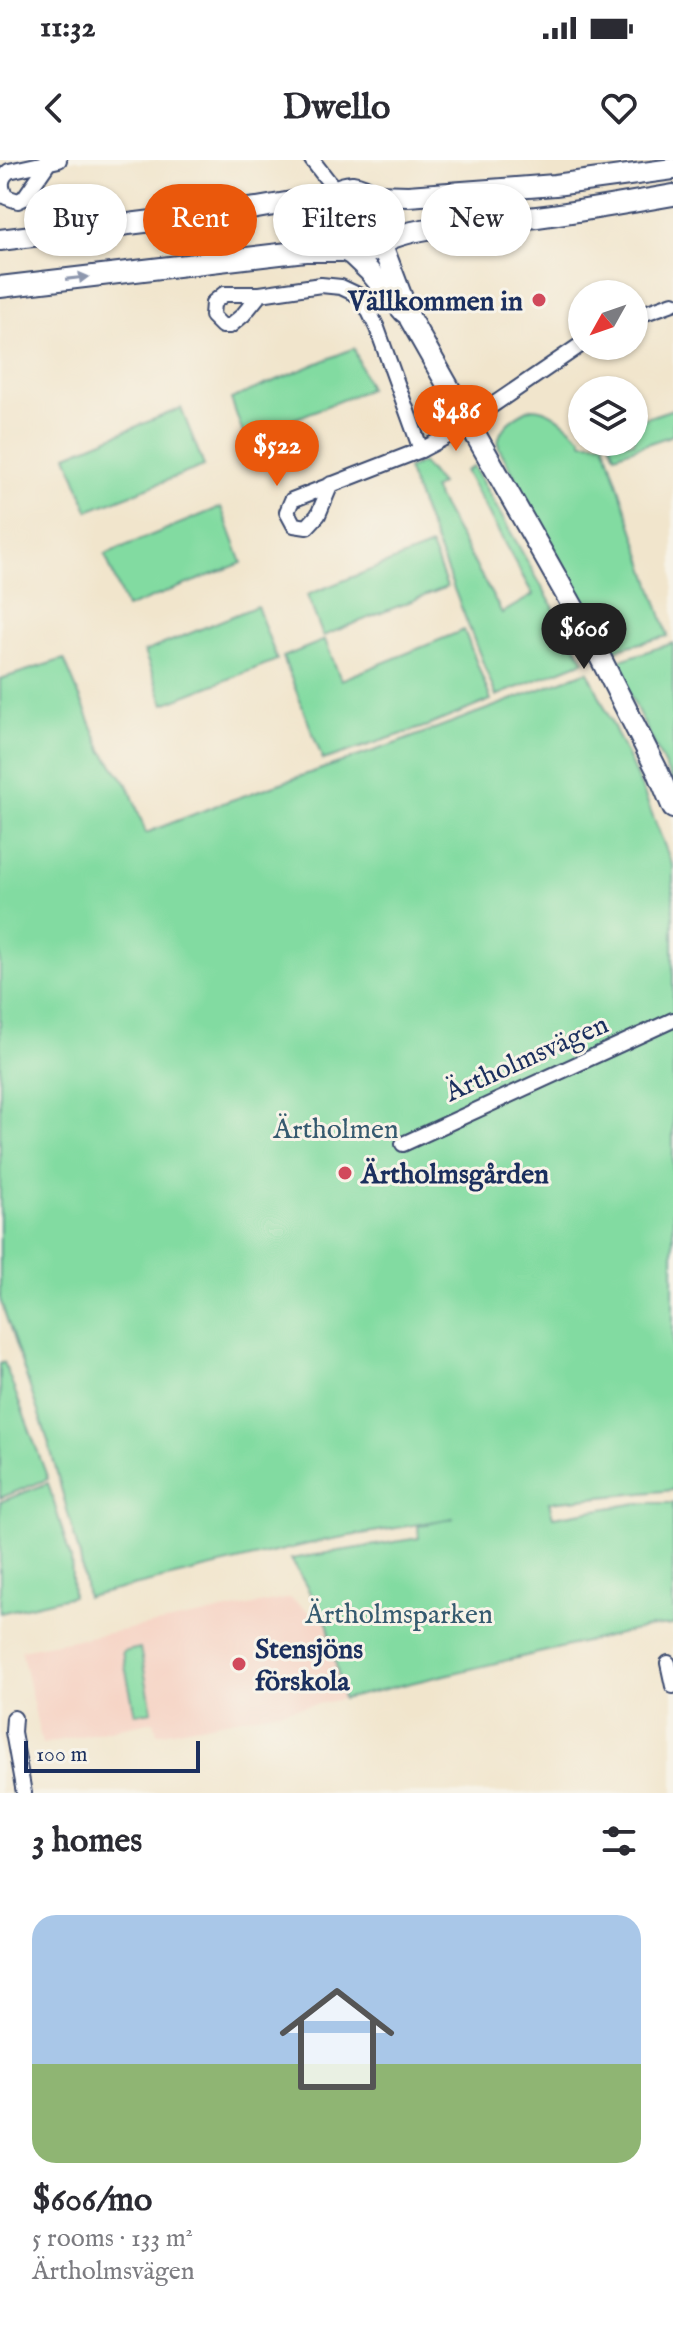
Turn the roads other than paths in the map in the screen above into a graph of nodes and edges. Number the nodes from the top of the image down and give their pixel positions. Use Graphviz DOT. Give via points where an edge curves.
graph roads {
  1 [pos="312,160"];
  2 [pos="673,169"];
  3 [pos="328,184"];
  4 [pos="673,195"];
  5 [pos="405,196"];
  6 [pos="273,205"];
  7 [pos="419,231"];
  8 [pos="405,236"];
  9 [pos="0,240"];
  10 [pos="273,255"];
  11 [pos="352,256"];
  12 [pos="386,256"];
  13 [pos="399,285"];
  14 [pos="0,287"];
  15 [pos="260,294"];
  16 [pos="673,303"];
  17 [pos="648,312"];
  18 [pos="410,319"];
  19 [pos="568,353"];
  20 [pos="468,421"];
  21 [pos="421,450"];
  22 [pos="331,484"];
  23 [pos="673,808"];
  24 [pos="673,1020"];
  25 [pos="403,1144"];
  26 [pos="668,1663"];
  27 [pos="673,1686"];
  28 [pos="14,1718"];
  29 [pos="24,1793"];
  1 -- 3 [label="street"];
  2 -- 5 [label="main road" via="555,185"];
  4 -- 7 [label="main road"];
  6 -- 9 [label="main road"];
  7 -- 8 [label="main road"];
  7 -- 13 [label="main road" via="399,252"];
  14 -- 10 [label="main road, one-way"];
  11 -- 18 [label="main road"];
  12 -- 13 [label="main road"];
  13 -- 18 [label="main road"];
  15 -- 21 [label="street" via="321,285 358,295 377,328"];
  16 -- 17 [label="street"];
  18 -- 20 [label="main road"];
  19 -- 20 [label="street"];
  20 -- 21 [label="street"];
  20 -- 23 [label="main road" via="617,686"];
  21 -- 22 [label="street"];
  24 -- 25 [label="street, Ärtholmsvägen"];
  26 -- 27 [label="street"];
  28 -- 29 [label="street"];
}
